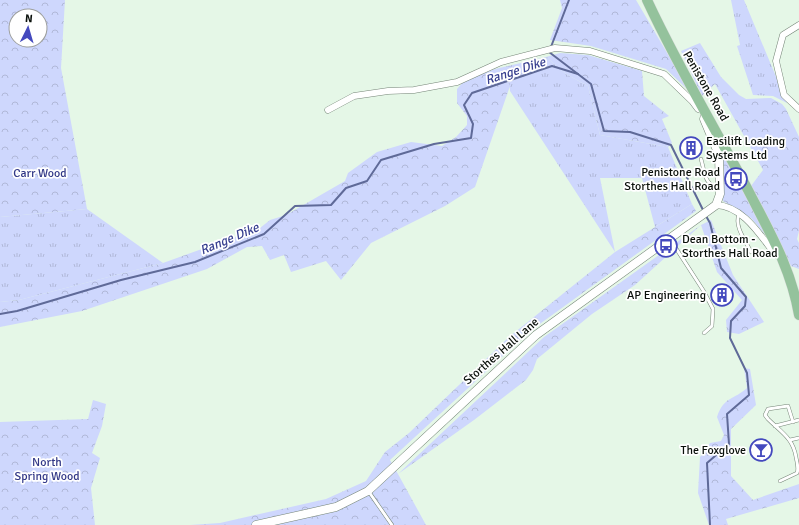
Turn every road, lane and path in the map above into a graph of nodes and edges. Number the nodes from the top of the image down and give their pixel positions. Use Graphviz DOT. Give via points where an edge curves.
graph roads {
  1 [pos="647,0"];
  2 [pos="799,25"];
  3 [pos="799,109"];
  4 [pos="328,110"];
  5 [pos="706,110"];
  6 [pos="701,159"];
  7 [pos="720,188"];
  8 [pos="714,207"];
  9 [pos="739,214"];
  10 [pos="670,239"];
  11 [pos="751,252"];
  12 [pos="783,257"];
  13 [pos="799,315"];
  14 [pos="704,333"];
  15 [pos="799,420"];
  16 [pos="793,422"];
  17 [pos="775,426"];
  18 [pos="799,438"];
  19 [pos="790,440"];
  20 [pos="780,481"];
  21 [pos="368,491"];
  22 [pos="256,525"];
  23 [pos="392,525"];
  1 -- 5 [label="highway, Penistone Road" via="670,48"];
  2 -- 3 [label="street" via="783,35 776,61 784,95"];
  4 -- 5 [label="street" via="354,96 414,90 457,82 501,62 555,48 590,51 664,74 698,109"];
  5 -- 7 [label="street" via="704,119 719,155"];
  5 -- 12 [label="highway, Penistone Road"];
  6 -- 7 [label="lane" via="707,182 712,187"];
  7 -- 8 [label="street"];
  8 -- 9 [label="street" via="727,207"];
  8 -- 10 [label="street, Storthes Hall Lane"];
  9 -- 11 [label="lane" via="736,220 738,227"];
  9 -- 12 [label="street" via="750,223 775,254"];
  10 -- 14 [label="lane" via="713,309 712,326"];
  10 -- 21 [label="street, Storthes Hall Lane" via="536,335"];
  12 -- 13 [label="highway, Penistone Road"];
  15 -- 16 [label="lane"];
  16 -- 17 [label="lane"];
  16 -- 17 [label="lane" via="788,406 768,409 765,415"];
  17 -- 19 [label="lane"];
  18 -- 19 [label="lane"];
  19 -- 20 [label="lane" via="795,448 798,469 797,473"];
  21 -- 22 [label="street, Storthes Hall Lane" via="336,507"];
  21 -- 23 [label="lane"];
}
